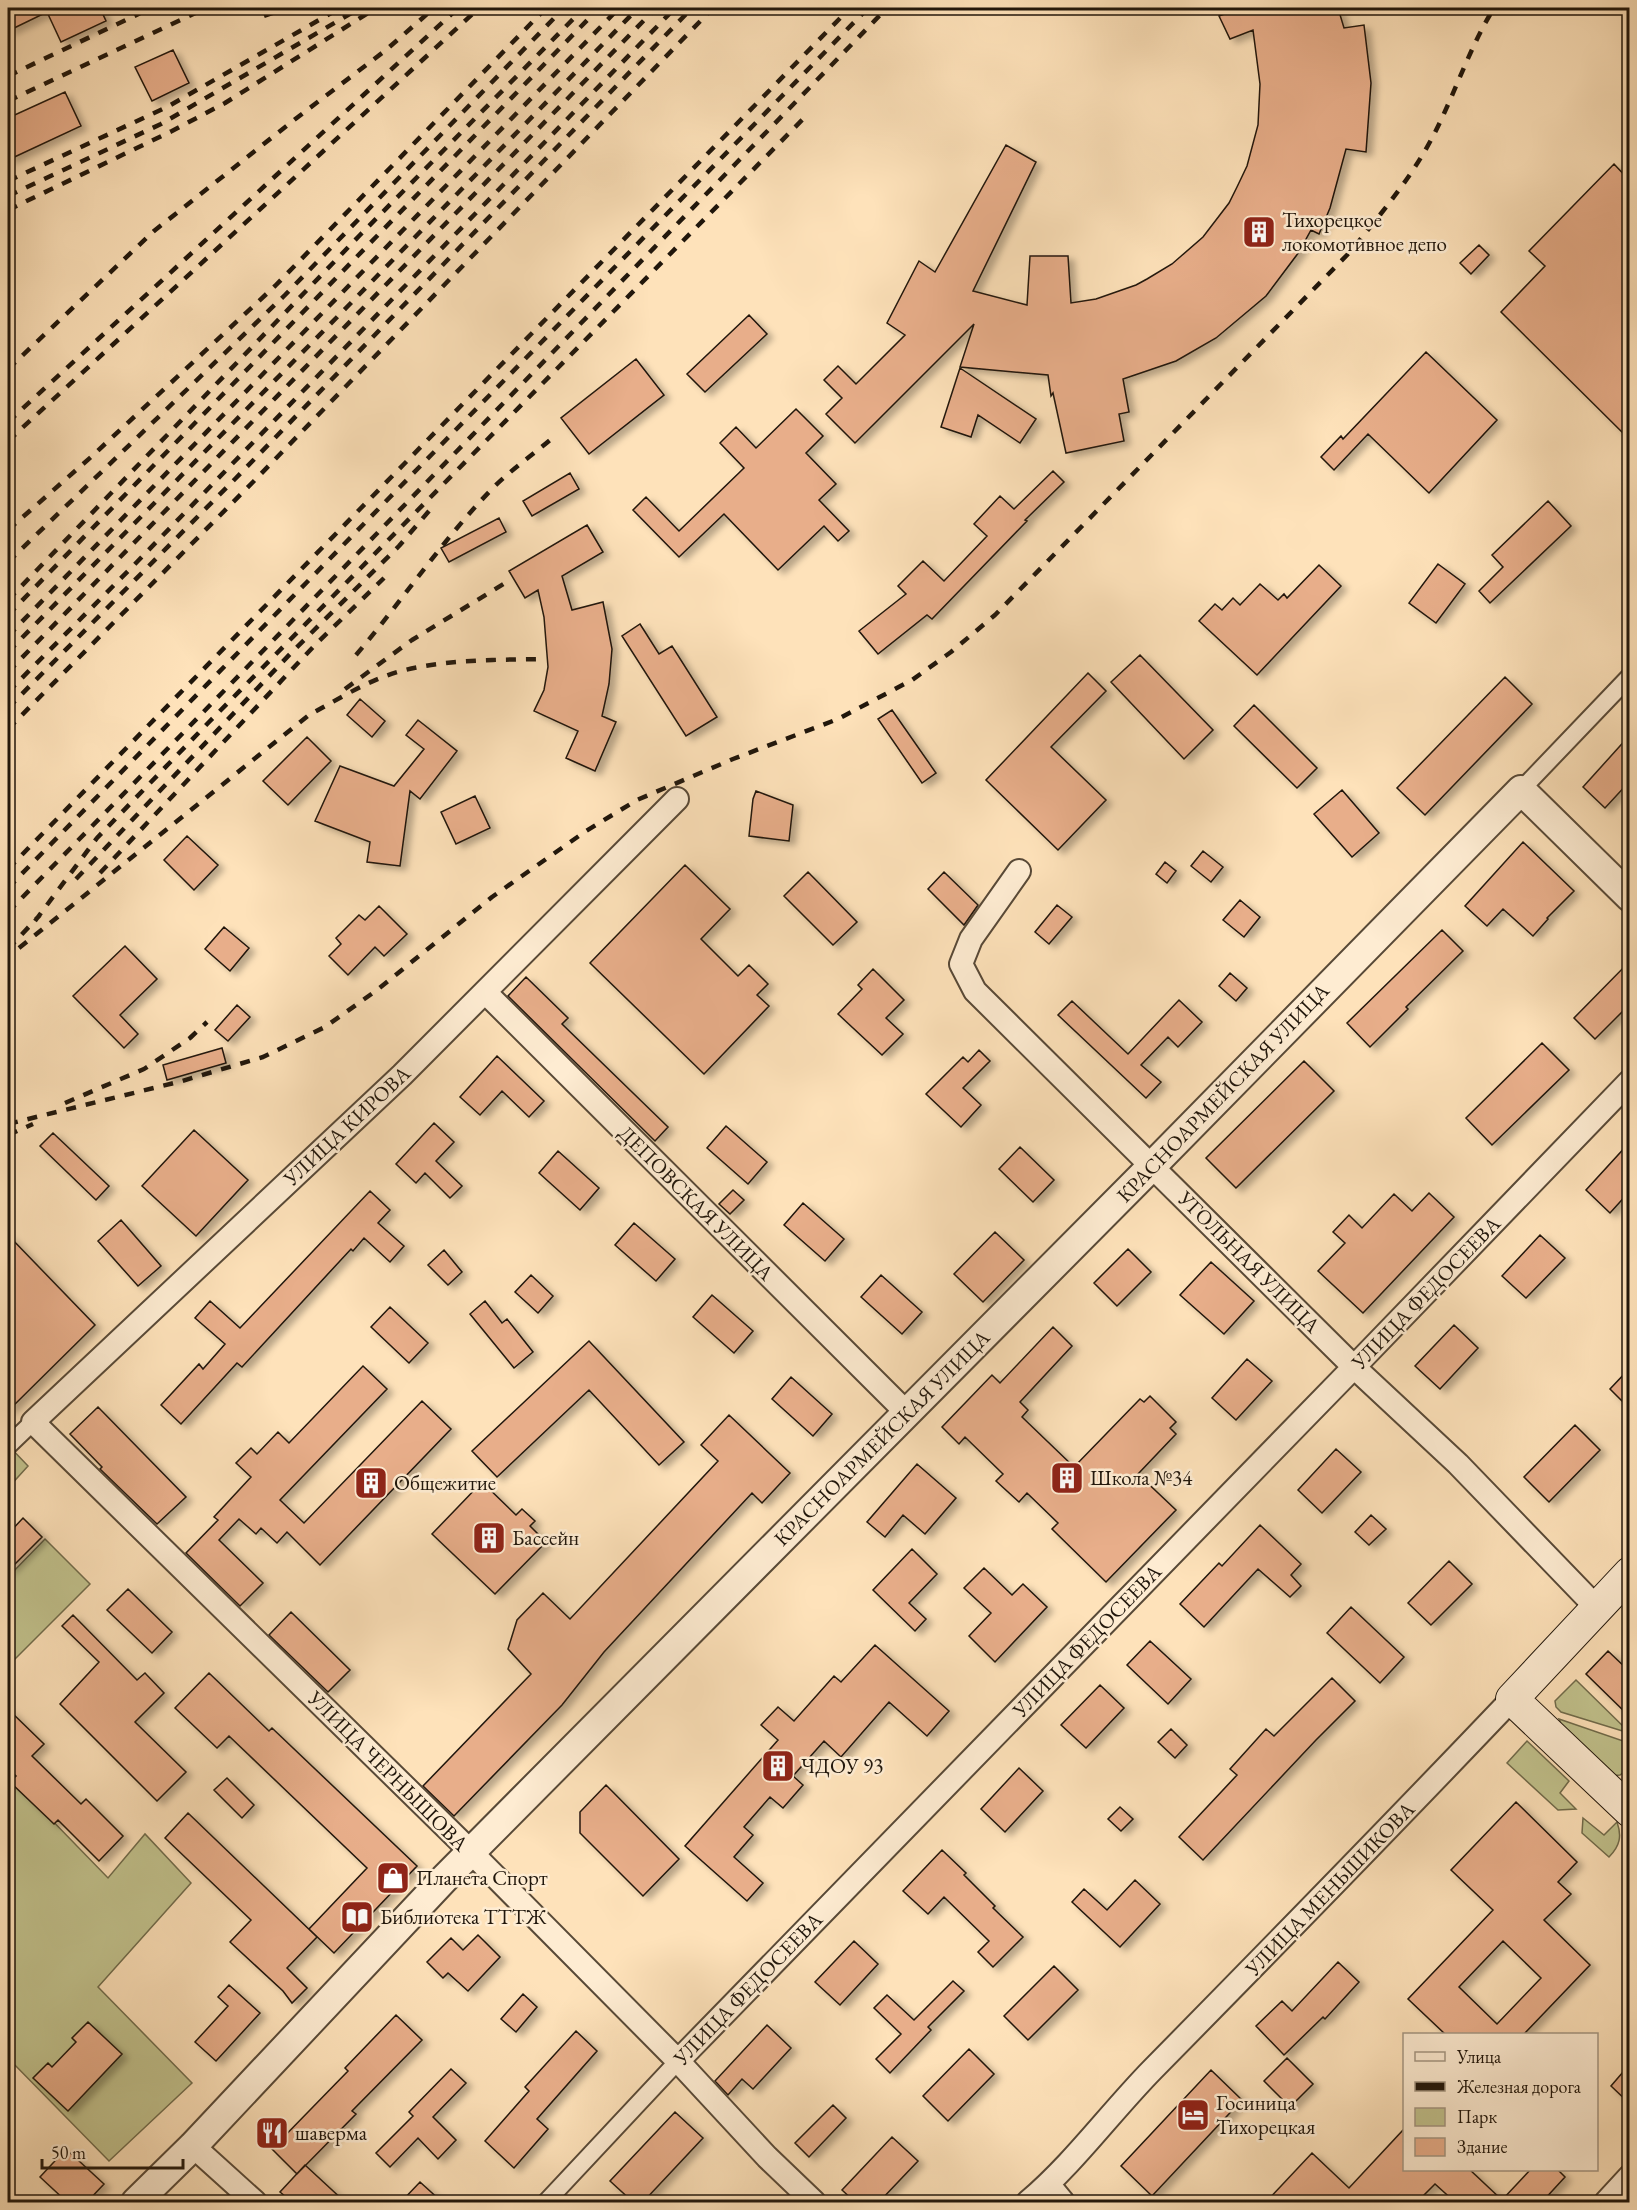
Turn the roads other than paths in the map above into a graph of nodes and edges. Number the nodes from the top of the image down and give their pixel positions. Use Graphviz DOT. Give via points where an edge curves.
graph roads {
  1 [pos="1629,676"];
  2 [pos="1521,790"];
  3 [pos="678,799"];
  4 [pos="1019,871"];
  5 [pos="1629,897"];
  6 [pos="484,992"];
  7 [pos="1629,1081"];
  8 [pos="1152,1166"];
  9 [pos="1354,1367"];
  10 [pos="907,1413"];
  11 [pos="33,1422"];
  12 [pos="8,1446"];
  13 [pos="1629,1574"];
  14 [pos="1596,1607"];
  15 [pos="1512,1699"];
  16 [pos="1629,1811"];
  17 [pos="471,1854"];
  18 [pos="678,2061"];
  19 [pos="193,2146"];
  20 [pos="1629,2176"];
  21 [pos="1049,2185"];
  22 [pos="136,2202"];
  23 [pos="255,2202"];
  24 [pos="546,2202"];
  25 [pos="814,2202"];
  26 [pos="1028,2202"];
  27 [pos="1063,2202"];
  28 [pos="1606,2202"];
  1 -- 2 [label="street, КРАСНОАРМЕЙСКАЯ УЛИЦА"];
  2 -- 5 [label="street"];
  2 -- 8 [label="street, КРАСНОАРМЕЙСКАЯ УЛИЦА"];
  3 -- 6 [label="street, УЛИЦА КИРОВА"];
  4 -- 8 [label="street, УГОЛЬНАЯ УЛИЦА" via="970,939 961,964 975,991"];
  6 -- 10 [label="street, ДЕПОВСКАЯ УЛИЦА"];
  6 -- 11 [label="street, УЛИЦА КИРОВА" via="402,1075"];
  7 -- 9 [label="street, УЛИЦА ФЕДОСЕЕВА"];
  8 -- 9 [label="street, УГОЛЬНАЯ УЛИЦА"];
  8 -- 10 [label="street, КРАСНОАРМЕЙСКАЯ УЛИЦА"];
  9 -- 14 [label="street, УГОЛЬНАЯ УЛИЦА" via="1458,1464"];
  9 -- 18 [label="street, УЛИЦА ФЕДОСЕЕВА"];
  10 -- 17 [label="street, КРАСНОАРМЕЙСКАЯ УЛИЦА"];
  11 -- 12 [label="street, УЛИЦА КИРОВА"];
  11 -- 17 [label="street, УЛИЦА ЧЕРНЫШОВА"];
  13 -- 14 [label="main road, УЛИЦА МЕНЬШИКОВА"];
  14 -- 15 [label="main road, УЛИЦА МЕНЬШИКОВА"];
  15 -- 16 [label="main road"];
  15 -- 21 [label="street, УЛИЦА МЕНЬШИКОВА" via="1129,2093"];
  17 -- 18 [label="street, УЛИЦА ЧЕРНЫШОВА"];
  17 -- 19 [label="street, КРАСНОАРМЕЙСКАЯ УЛИЦА"];
  18 -- 24 [label="street, УЛИЦА ФЕДОСЕЕВА"];
  18 -- 25 [label="street, УЛИЦА ЧЕРНЫШОВА"];
  19 -- 22 [label="street, КРАСНОАРМЕЙСКАЯ УЛИЦА"];
  19 -- 23 [label="street"];
  20 -- 28 [label="street"];
  21 -- 26 [label="street, УЛИЦА МЕНЬШИКОВА"];
  21 -- 27 [label="street"];
}
